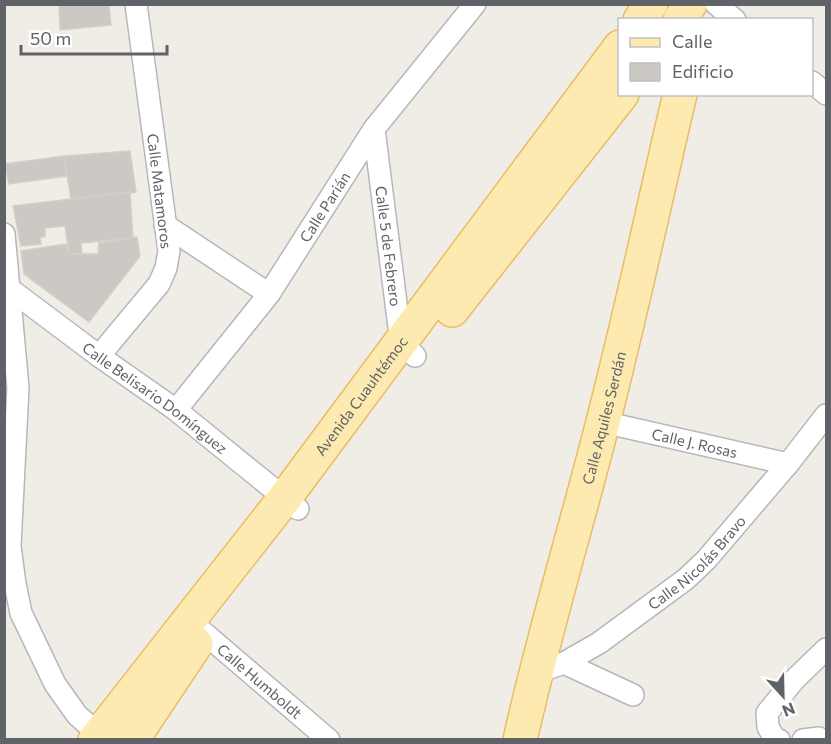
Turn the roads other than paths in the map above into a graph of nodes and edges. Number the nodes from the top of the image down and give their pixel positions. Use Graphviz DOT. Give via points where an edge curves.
graph roads {
  1 [pos="136,4"];
  2 [pos="475,4"];
  3 [pos="690,4"];
  4 [pos="716,4"];
  5 [pos="681,18"];
  6 [pos="733,18"];
  7 [pos="618,50"];
  8 [pos="813,82"];
  9 [pos="826,94"];
  10 [pos="620,96"];
  11 [pos="680,96"];
  12 [pos="374,129"];
  13 [pos="165,225"];
  14 [pos="4,234"];
  15 [pos="11,290"];
  16 [pos="268,294"];
  17 [pos="408,350"];
  18 [pos="99,356"];
  19 [pos="176,410"];
  20 [pos="826,415"];
  21 [pos="603,422"];
  22 [pos="788,465"];
  23 [pos="291,504"];
  24 [pos="7,543"];
  25 [pos="10,588"];
  26 [pos="197,626"];
  27 [pos="826,649"];
  28 [pos="550,668"];
  29 [pos="633,695"];
  30 [pos="773,734"];
  31 [pos="99,738"];
  32 [pos="132,740"];
  33 [pos="329,740"];
  34 [pos="520,740"];
  1 -- 13 [label="street, Calle Matamoros"];
  2 -- 12 [label="street, Calle Parián"];
  3 -- 5 [label="main road"];
  4 -- 6 [label="street"];
  7 -- 17 [label="main road, Avenida Cuauhtémoc"];
  8 -- 9 [label="street"];
  10 -- 17 [label="main road, Avenida Cuauhtémoc"];
  11 -- 21 [label="main road, Calle Aquiles Serdán"];
  12 -- 16 [label="street, Calle Parián"];
  12 -- 17 [label="street, Calle 5 de Febrero"];
  13 -- 16 [label="street"];
  13 -- 18 [label="street, Calle Matamoros" via="168,251 159,284"];
  14 -- 15 [label="street"];
  15 -- 18 [label="street, Calle Belisario Domínguez"];
  15 -- 24 [label="street" via="18,388"];
  16 -- 19 [label="street, Calle Parián"];
  17 -- 23 [label="main road, Avenida Cuauhtémoc"];
  18 -- 19 [label="street, Calle Belisario Domínguez"];
  19 -- 23 [label="street, Calle Belisario Domínguez"];
  20 -- 22 [label="street, Calle Nicolás Bravo"];
  21 -- 22 [label="street, Calle J. Rosas"];
  21 -- 28 [label="main road, Calle Aquiles Serdán"];
  22 -- 28 [label="street, Calle Nicolás Bravo" via="686,579 599,643"];
  23 -- 26 [label="main road, Avenida Cuauhtémoc"];
  24 -- 25 [label="street"];
  25 -- 31 [label="street" via="55,684"];
  26 -- 31 [label="main road, Avenida Cuauhtémoc"];
  26 -- 32 [label="main road, Avenida Cuauhtémoc"];
  26 -- 33 [label="street, Calle Humboldt"];
  27 -- 30 [label="street" via="767,713"];
  28 -- 29 [label="street"];
  28 -- 34 [label="main road, Calle Aquiles Serdán"];
}
